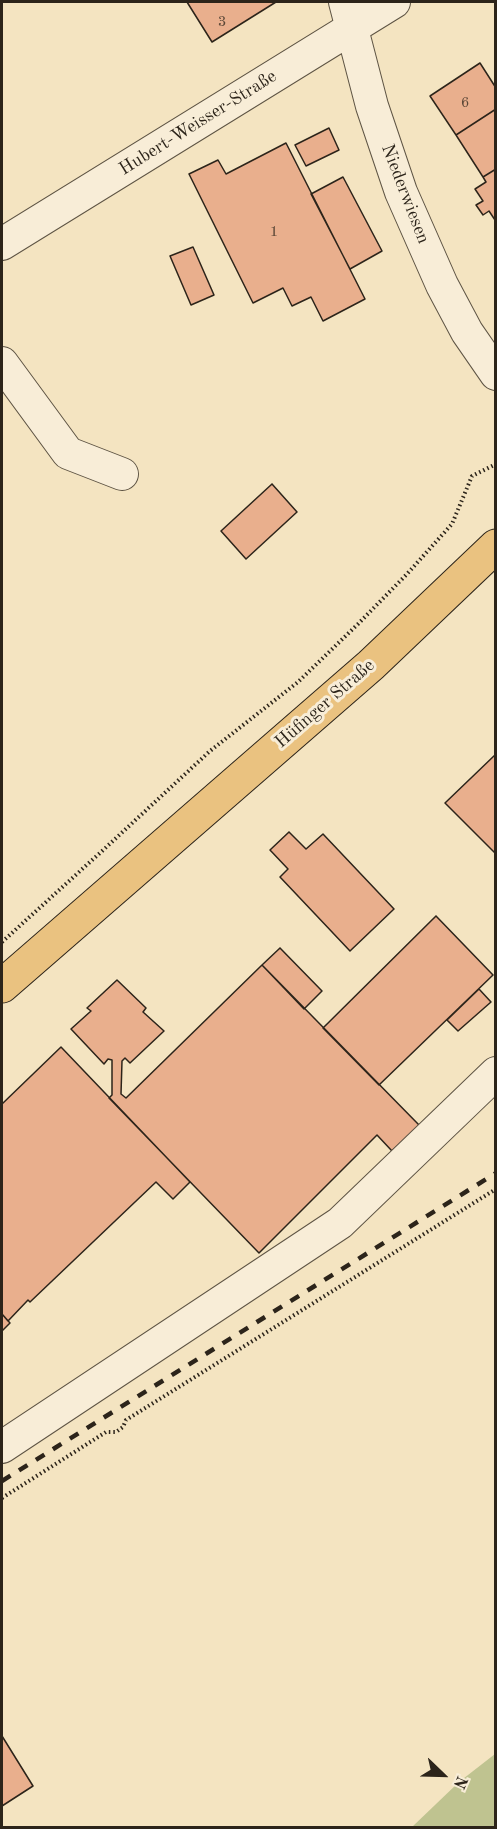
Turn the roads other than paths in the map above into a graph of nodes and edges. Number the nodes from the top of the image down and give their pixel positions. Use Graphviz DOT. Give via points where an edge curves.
graph roads {
  1 [pos="394,2"];
  2 [pos="349,15"];
  3 [pos="2,244"];
  4 [pos="2,363"];
  5 [pos="495,374"];
  6 [pos="122,474"];
  7 [pos="495,546"];
  8 [pos="2,986"];
  9 [pos="495,1073"];
  10 [pos="2,1447"];
  1 -- 2 [label="street, Hubert-Weisser-Straße"];
  2 -- 3 [label="street, Hubert-Weisser-Straße"];
  2 -- 5 [label="street, Niederwiesen" via="372,106 401,192 442,285"];
  4 -- 6 [label="street" via="68,453"];
  7 -- 8 [label="main road, Hüfinger Straße" via="370,665"];
  9 -- 10 [label="street" via="340,1222"];
}
